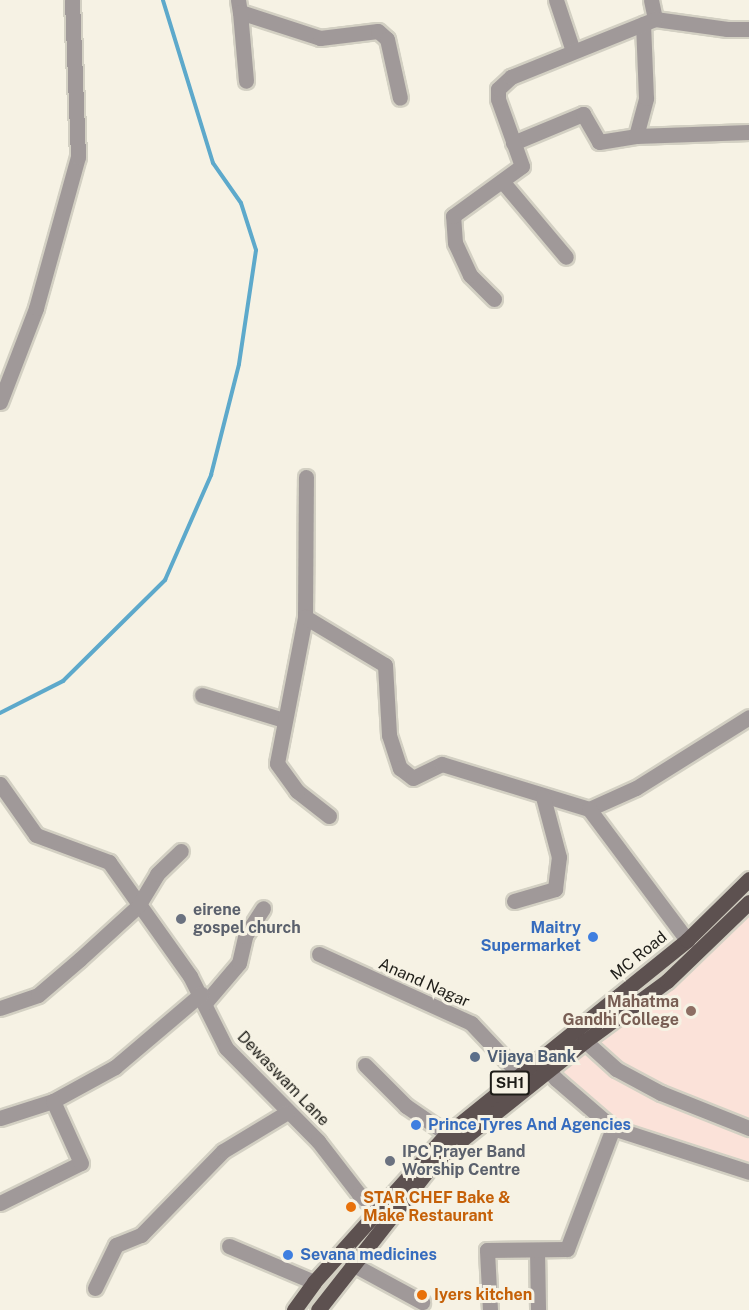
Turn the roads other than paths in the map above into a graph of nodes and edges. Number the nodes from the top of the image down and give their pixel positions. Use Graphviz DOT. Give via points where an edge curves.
graph roads {
  1 [pos="72,0"];
  2 [pos="556,0"];
  3 [pos="651,0"];
  4 [pos="239,6"];
  5 [pos="649,22"];
  6 [pos="749,29"];
  7 [pos="573,51"];
  8 [pos="246,81"];
  9 [pos="400,98"];
  10 [pos="749,132"];
  11 [pos="636,136"];
  12 [pos="513,143"];
  13 [pos="502,181"];
  14 [pos="566,257"];
  15 [pos="494,299"];
  16 [pos="0,402"];
  17 [pos="306,477"];
  18 [pos="305,617"];
  19 [pos="202,695"];
  20 [pos="749,717"];
  21 [pos="284,720"];
  22 [pos="0,784"];
  23 [pos="543,796"];
  24 [pos="588,809"];
  25 [pos="329,816"];
  26 [pos="181,851"];
  27 [pos="749,879"];
  28 [pos="514,901"];
  29 [pos="749,902"];
  30 [pos="138,906"];
  31 [pos="263,908"];
  32 [pos="687,940"];
  33 [pos="319,954"];
  34 [pos="203,998"];
  35 [pos="0,1008"];
  36 [pos="585,1041"];
  37 [pos="544,1064"];
  38 [pos="365,1065"];
  39 [pos="520,1075"];
  40 [pos="54,1101"];
  41 [pos="286,1113"];
  42 [pos="0,1118"];
  43 [pos="613,1128"];
  44 [pos="749,1128"];
  45 [pos="447,1134"];
  46 [pos="749,1172"];
  47 [pos="0,1203"];
  48 [pos="382,1215"];
  49 [pos="229,1246"];
  50 [pos="537,1250"];
  51 [pos="352,1264"];
  52 [pos="314,1282"];
  53 [pos="95,1288"];
  54 [pos="422,1302"];
  55 [pos="294,1310"];
  56 [pos="318,1310"];
  57 [pos="490,1310"];
  58 [pos="538,1310"];
  1 -- 16 [label="street" via="78,157 36,308"];
  2 -- 7 [label="street"];
  3 -- 5 [label="street"];
  4 -- 8 [label="street"];
  4 -- 9 [label="street" via="320,38 378,31 387,39"];
  5 -- 6 [label="street"];
  5 -- 7 [label="street"];
  5 -- 11 [label="street" via="646,98"];
  7 -- 12 [label="street" via="511,77 498,89"];
  10 -- 11 [label="street"];
  11 -- 12 [label="street" via="599,142 583,114"];
  12 -- 13 [label="street" via="522,166"];
  13 -- 14 [label="street"];
  13 -- 15 [label="street" via="453,216 454,243 470,275"];
  17 -- 18 [label="street"];
  18 -- 21 [label="street"];
  18 -- 23 [label="street" via="385,665 389,735 400,768 412,778 442,764"];
  19 -- 21 [label="street"];
  20 -- 24 [label="street" via="636,788"];
  21 -- 25 [label="street" via="278,763 297,791"];
  22 -- 30 [label="street, Dewaswam Lane" via="36,836 109,862"];
  23 -- 24 [label="street"];
  23 -- 28 [label="street" via="559,857 555,889"];
  24 -- 32 [label="street"];
  26 -- 30 [label="street" via="157,874"];
  27 -- 32 [label="main road, MC Road / SH1"];
  29 -- 36 [label="main road, MC Road / SH1" via="667,981"];
  30 -- 34 [label="street, Dewaswam Lane"];
  30 -- 35 [label="street" via="38,995"];
  31 -- 34 [label="street" via="245,936 239,963"];
  32 -- 37 [label="main road, MC Road / SH1"];
  33 -- 39 [label="street, Anand Nagar" via="471,1023"];
  34 -- 40 [label="street" via="115,1067"];
  34 -- 41 [label="street, Dewaswam Lane" via="211,1023 226,1048"];
  36 -- 37 [label="main road, MC Road / SH1"];
  36 -- 44 [label="street" via="616,1069"];
  37 -- 39 [label="main road, MC Road / SH1"];
  37 -- 43 [label="street"];
  37 -- 48 [label="main road, MC Road / SH1" via="434,1162"];
  38 -- 45 [label="street" via="406,1106"];
  39 -- 45 [label="main road, MC Road / SH1"];
  40 -- 42 [label="street"];
  40 -- 47 [label="street" via="81,1163"];
  41 -- 48 [label="street, Dewaswam Lane" via="318,1141 359,1194"];
  41 -- 53 [label="street" via="223,1151 141,1235 116,1245"];
  43 -- 46 [label="street"];
  43 -- 50 [label="street" via="567,1249"];
  45 -- 48 [label="main road, MC Road / SH1"];
  48 -- 51 [label="main road, MC Road / SH1"];
  48 -- 52 [label="main road, MC Road / SH1"];
  49 -- 52 [label="street"];
  50 -- 57 [label="street" via="487,1250"];
  50 -- 58 [label="street"];
  51 -- 54 [label="street"];
  51 -- 56 [label="main road, MC Road / SH1"];
  52 -- 55 [label="main road, MC Road / SH1"];
}
